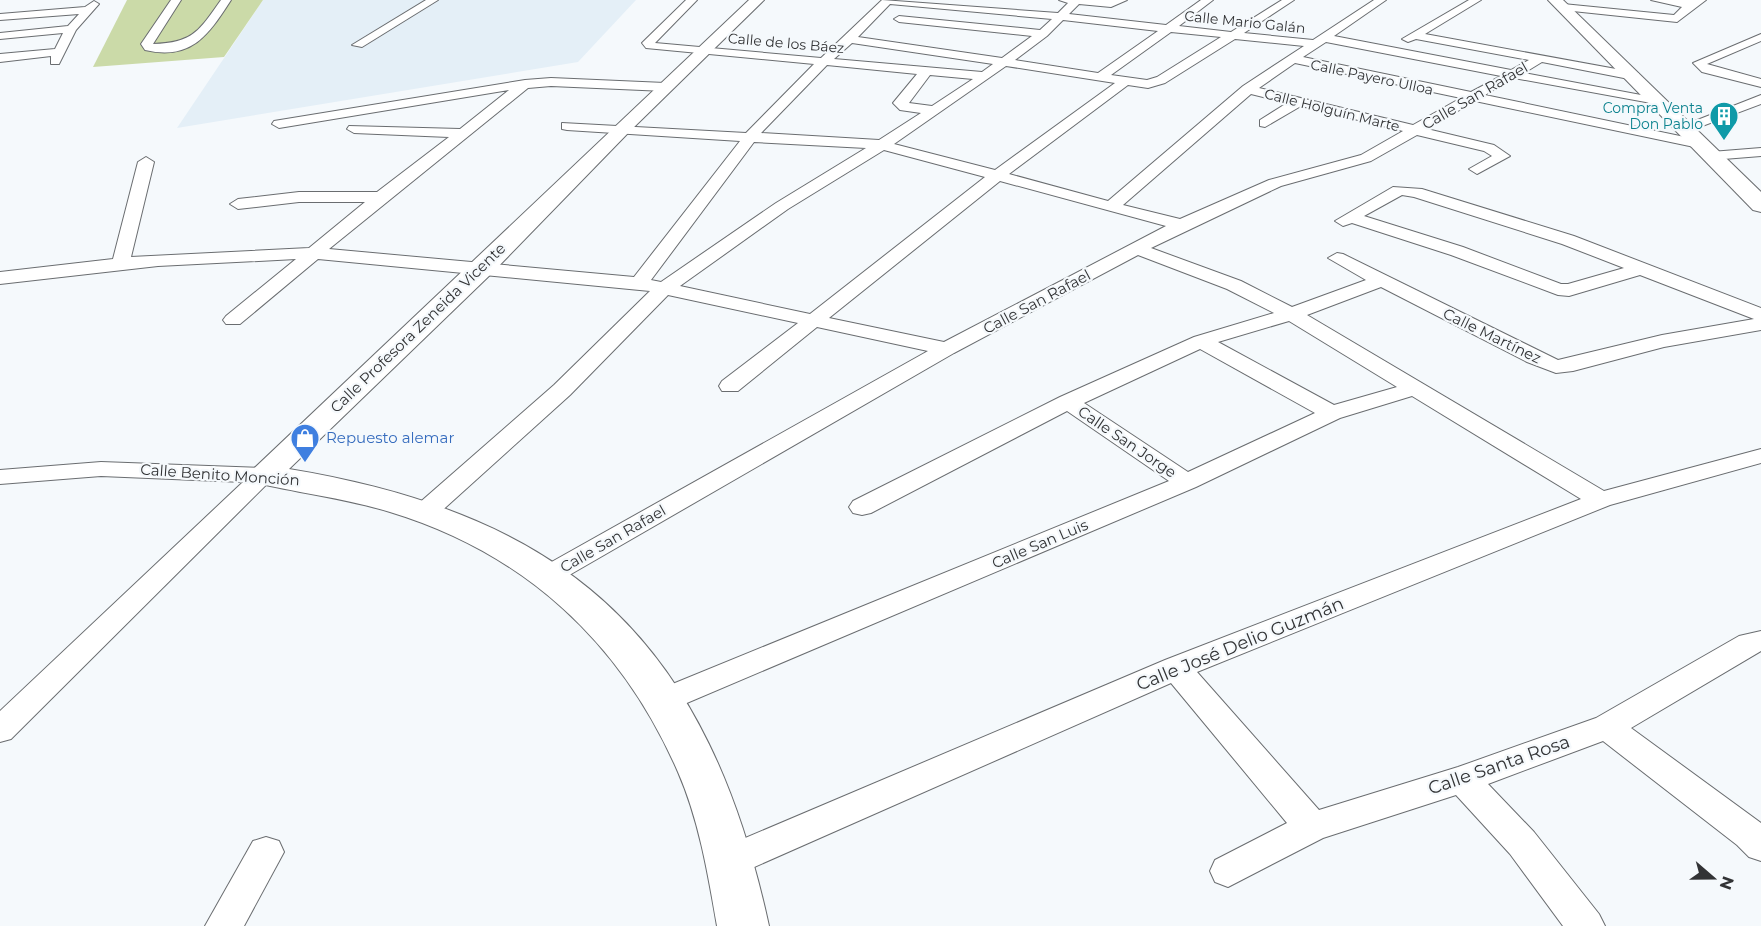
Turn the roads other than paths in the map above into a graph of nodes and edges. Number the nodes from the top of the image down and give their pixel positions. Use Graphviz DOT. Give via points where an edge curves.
graph roads {
  1 [pos="98,0"];
  2 [pos="176,0"];
  3 [pos="226,0"];
  4 [pos="433,0"];
  5 [pos="692,0"];
  6 [pos="757,0"];
  7 [pos="1122,0"];
  8 [pos="1208,0"];
  9 [pos="1289,0"];
  10 [pos="1381,0"];
  11 [pos="1476,0"];
  12 [pos="1631,0"];
  13 [pos="1656,0"];
  14 [pos="887,1"];
  15 [pos="1071,1"];
  16 [pos="1696,2"];
  17 [pos="1559,4"];
  18 [pos="87,10"];
  19 [pos="871,16"];
  20 [pos="1644,16"];
  21 [pos="0,17"];
  22 [pos="1063,17"];
  23 [pos="1170,28"];
  24 [pos="71,29"];
  25 [pos="1043,34"];
  26 [pos="1231,35"];
  27 [pos="1414,35"];
  28 [pos="0,36"];
  29 [pos="1761,37"];
  30 [pos="850,39"];
  31 [pos="1320,41"];
  32 [pos="358,45"];
  33 [pos="704,51"];
  34 [pos="1388,51"];
  35 [pos="0,58"];
  36 [pos="1293,59"];
  37 [pos="1539,59"];
  38 [pos="827,61"];
  39 [pos="1005,61"];
  40 [pos="927,70"];
  41 [pos="1512,74"];
  42 [pos="985,76"];
  43 [pos="1634,76"];
  44 [pos="1100,77"];
  45 [pos="1124,82"];
  46 [pos="1761,83"];
  47 [pos="525,84"];
  48 [pos="666,87"];
  49 [pos="1248,89"];
  50 [pos="1472,98"];
  51 [pos="1761,99"];
  52 [pos="1299,101"];
  53 [pos="1657,102"];
  54 [pos="934,110"];
  55 [pos="1265,123"];
  56 [pos="279,124"];
  57 [pos="567,126"];
  58 [pos="622,128"];
  59 [pos="1684,128"];
  60 [pos="354,129"];
  61 [pos="1417,130"];
  62 [pos="465,133"];
  63 [pos="751,136"];
  64 [pos="882,145"];
  65 [pos="1705,150"];
  66 [pos="1761,152"];
  67 [pos="146,162"];
  68 [pos="1477,169"];
  69 [pos="997,176"];
  70 [pos="381,197"];
  71 [pos="238,204"];
  72 [pos="1113,205"];
  73 [pos="1761,205"];
  74 [pos="1181,225"];
  75 [pos="1138,249"];
  76 [pos="316,253"];
  77 [pos="1337,258"];
  78 [pos="121,262"];
  79 [pos="1643,268"];
  80 [pos="483,269"];
  81 [pos="0,278"];
  82 [pos="1381,281"];
  83 [pos="639,283"];
  84 [pos="662,290"];
  85 [pos="1291,314"];
  86 [pos="1761,315"];
  87 [pos="233,320"];
  88 [pos="812,321"];
  89 [pos="1761,324"];
  90 [pos="1202,341"];
  91 [pos="948,349"];
  92 [pos="730,386"];
  93 [pos="1416,388"];
  94 [pos="1068,402"];
  95 [pos="1332,413"];
  96 [pos="1761,456"];
  97 [pos="264,475"];
  98 [pos="0,477"];
  99 [pos="1187,482"];
  100 [pos="1601,500"];
  101 [pos="861,507"];
  102 [pos="427,510"];
  103 [pos="549,575"];
  104 [pos="1761,641"];
  105 [pos="1176,668"];
  106 [pos="664,700"];
  107 [pos="1607,727"];
  108 [pos="0,729"];
  109 [pos="1462,779"];
  110 [pos="1312,827"];
  111 [pos="1761,846"];
  112 [pos="266,852"];
  113 [pos="730,861"];
  114 [pos="1228,871"];
  115 [pos="224,926"];
  116 [pos="743,926"];
  117 [pos="1586,926"];
  1 -- 18 [label="street"];
  2 -- 3 [label="street" via="147,44 149,48 186,45 197,40"];
  4 -- 32 [label="street"];
  5 -- 33 [label="street, Calle de los Báez" via="648,43"];
  6 -- 33 [label="street, Calle Profesora Zeneida Vicente"];
  7 -- 15 [label="street" via="1111,4"];
  8 -- 23 [label="street"];
  9 -- 26 [label="street"];
  10 -- 31 [label="street"];
  11 -- 27 [label="street"];
  12 -- 20 [label="street"];
  13 -- 16 [label="street"];
  14 -- 19 [label="street"];
  14 -- 22 [label="street, Calle Mario Galán"];
  15 -- 22 [label="street"];
  16 -- 20 [label="street" via="1680,19"];
  17 -- 20 [label="street"];
  17 -- 43 [label="street"];
  18 -- 21 [label="street"];
  18 -- 24 [label="street"];
  19 -- 25 [label="street"];
  19 -- 30 [label="street"];
  22 -- 23 [label="street, Calle Mario Galán"];
  22 -- 25 [label="street"];
  23 -- 26 [label="street, Calle Mario Galán"];
  23 -- 44 [label="street"];
  24 -- 28 [label="street"];
  24 -- 35 [label="street" via="57,56"];
  25 -- 39 [label="street"];
  26 -- 31 [label="street, Calle Mario Galán"];
  26 -- 45 [label="street" via="1161,80 1148,84"];
  27 -- 34 [label="street"];
  27 -- 37 [label="street"];
  29 -- 46 [label="street" via="1699,63 1706,69"];
  30 -- 38 [label="street"];
  30 -- 39 [label="street"];
  31 -- 34 [label="street, Calle Mario Galán"];
  31 -- 36 [label="street"];
  33 -- 38 [label="street, Calle de los Báez"];
  33 -- 48 [label="street, Calle Profesora Zeneida Vicente"];
  34 -- 41 [label="street, Calle Mario Galán"];
  36 -- 49 [label="street"];
  36 -- 50 [label="street, Calle Payero Ulloa"];
  37 -- 41 [label="street, Calle San Rafael"];
  37 -- 43 [label="street"];
  38 -- 40 [label="street, Calle de los Báez"];
  38 -- 63 [label="street"];
  39 -- 42 [label="street"];
  39 -- 44 [label="street"];
  40 -- 42 [label="street, Calle de los Báez"];
  40 -- 54 [label="street" via="900,104"];
  41 -- 50 [label="street, Calle San Rafael"];
  41 -- 53 [label="street, Calle Mario Galán"];
  42 -- 54 [label="street"];
  43 -- 53 [label="street"];
  44 -- 45 [label="street"];
  45 -- 69 [label="street"];
  47 -- 48 [label="street"];
  47 -- 56 [label="street"];
  47 -- 62 [label="street"];
  48 -- 58 [label="street, Calle Profesora Zeneida Vicente"];
  49 -- 52 [label="street, Calle Holguín Marte"];
  49 -- 72 [label="street"];
  50 -- 61 [label="street, Calle San Rafael"];
  50 -- 65 [label="street, Calle Payero Ulloa"];
  51 -- 59 [label="street"];
  52 -- 55 [label="street"];
  52 -- 61 [label="street, Calle Holguín Marte"];
  53 -- 59 [label="street"];
  54 -- 64 [label="street"];
  57 -- 58 [label="street"];
  58 -- 63 [label="street"];
  58 -- 80 [label="street, Calle Profesora Zeneida Vicente"];
  59 -- 65 [label="street"];
  60 -- 62 [label="street"];
  61 -- 68 [label="street, Calle Holguín Marte" via="1489,148 1503,156"];
  61 -- 74 [label="street, Calle San Rafael" via="1366,158 1275,183"];
  62 -- 70 [label="street"];
  63 -- 64 [label="street"];
  63 -- 83 [label="street"];
  64 -- 69 [label="street"];
  64 -- 84 [label="street" via="782,206"];
  65 -- 66 [label="street, Calle Payero Ulloa"];
  65 -- 73 [label="street"];
  67 -- 78 [label="street"];
  69 -- 72 [label="street"];
  69 -- 88 [label="street"];
  70 -- 71 [label="street" via="299,197"];
  70 -- 76 [label="street"];
  72 -- 74 [label="street"];
  74 -- 75 [label="street, Calle San Rafael"];
  75 -- 85 [label="street" via="1234,285"];
  75 -- 91 [label="street, Calle San Rafael"];
  76 -- 78 [label="street"];
  76 -- 80 [label="street"];
  76 -- 87 [label="street"];
  77 -- 82 [label="street, Calle Martínez"];
  78 -- 81 [label="street"];
  79 -- 79 [label="street" via="1569,290 1558,289 1457,251 1347,219 1399,190 1416,192"];
  79 -- 86 [label="street"];
  80 -- 83 [label="street"];
  80 -- 97 [label="street, Calle Profesora Zeneida Vicente"];
  82 -- 85 [label="street"];
  82 -- 89 [label="street, Calle Martínez" via="1556,367 1662,341"];
  83 -- 84 [label="street"];
  84 -- 88 [label="street"];
  84 -- 102 [label="street" via="562,390"];
  85 -- 90 [label="street"];
  85 -- 93 [label="street"];
  88 -- 91 [label="street"];
  88 -- 92 [label="street"];
  90 -- 94 [label="street"];
  90 -- 95 [label="street"];
  91 -- 103 [label="street, Calle San Rafael"];
  93 -- 95 [label="street, Calle San Luis"];
  93 -- 100 [label="street"];
  94 -- 99 [label="street, Calle San Jorge"];
  94 -- 101 [label="street"];
  95 -- 99 [label="street, Calle San Luis"];
  96 -- 100 [label="street, Calle José Delio Guzmán"];
  97 -- 98 [label="street, Calle Benito Monción" via="100,469"];
  97 -- 102 [label="street, Calle Benito Monción" via="348,488"];
  97 -- 108 [label="street, Calle Profesora Zeneida Vicente"];
  99 -- 106 [label="street, Calle San Luis"];
  100 -- 105 [label="street, Calle José Delio Guzmán"];
  102 -- 103 [label="street, Calle Benito Monción" via="490,538"];
  103 -- 106 [label="street, Calle Benito Monción" via="591,610 630,651"];
  104 -- 107 [label="street, Calle Santa Rosa" via="1749,643"];
  105 -- 110 [label="street"];
  105 -- 113 [label="street, Calle José Delio Guzmán"];
  106 -- 113 [label="street, Calle Benito Monción" via="701,773"];
  107 -- 109 [label="street, Calle Santa Rosa"];
  107 -- 111 [label="street"];
  109 -- 110 [label="street, Calle Santa Rosa"];
  109 -- 117 [label="street" via="1522,843"];
  110 -- 114 [label="street, Calle Santa Rosa"];
  112 -- 115 [label="street"];
  113 -- 116 [label="street, Calle Benito Monción"];
}
